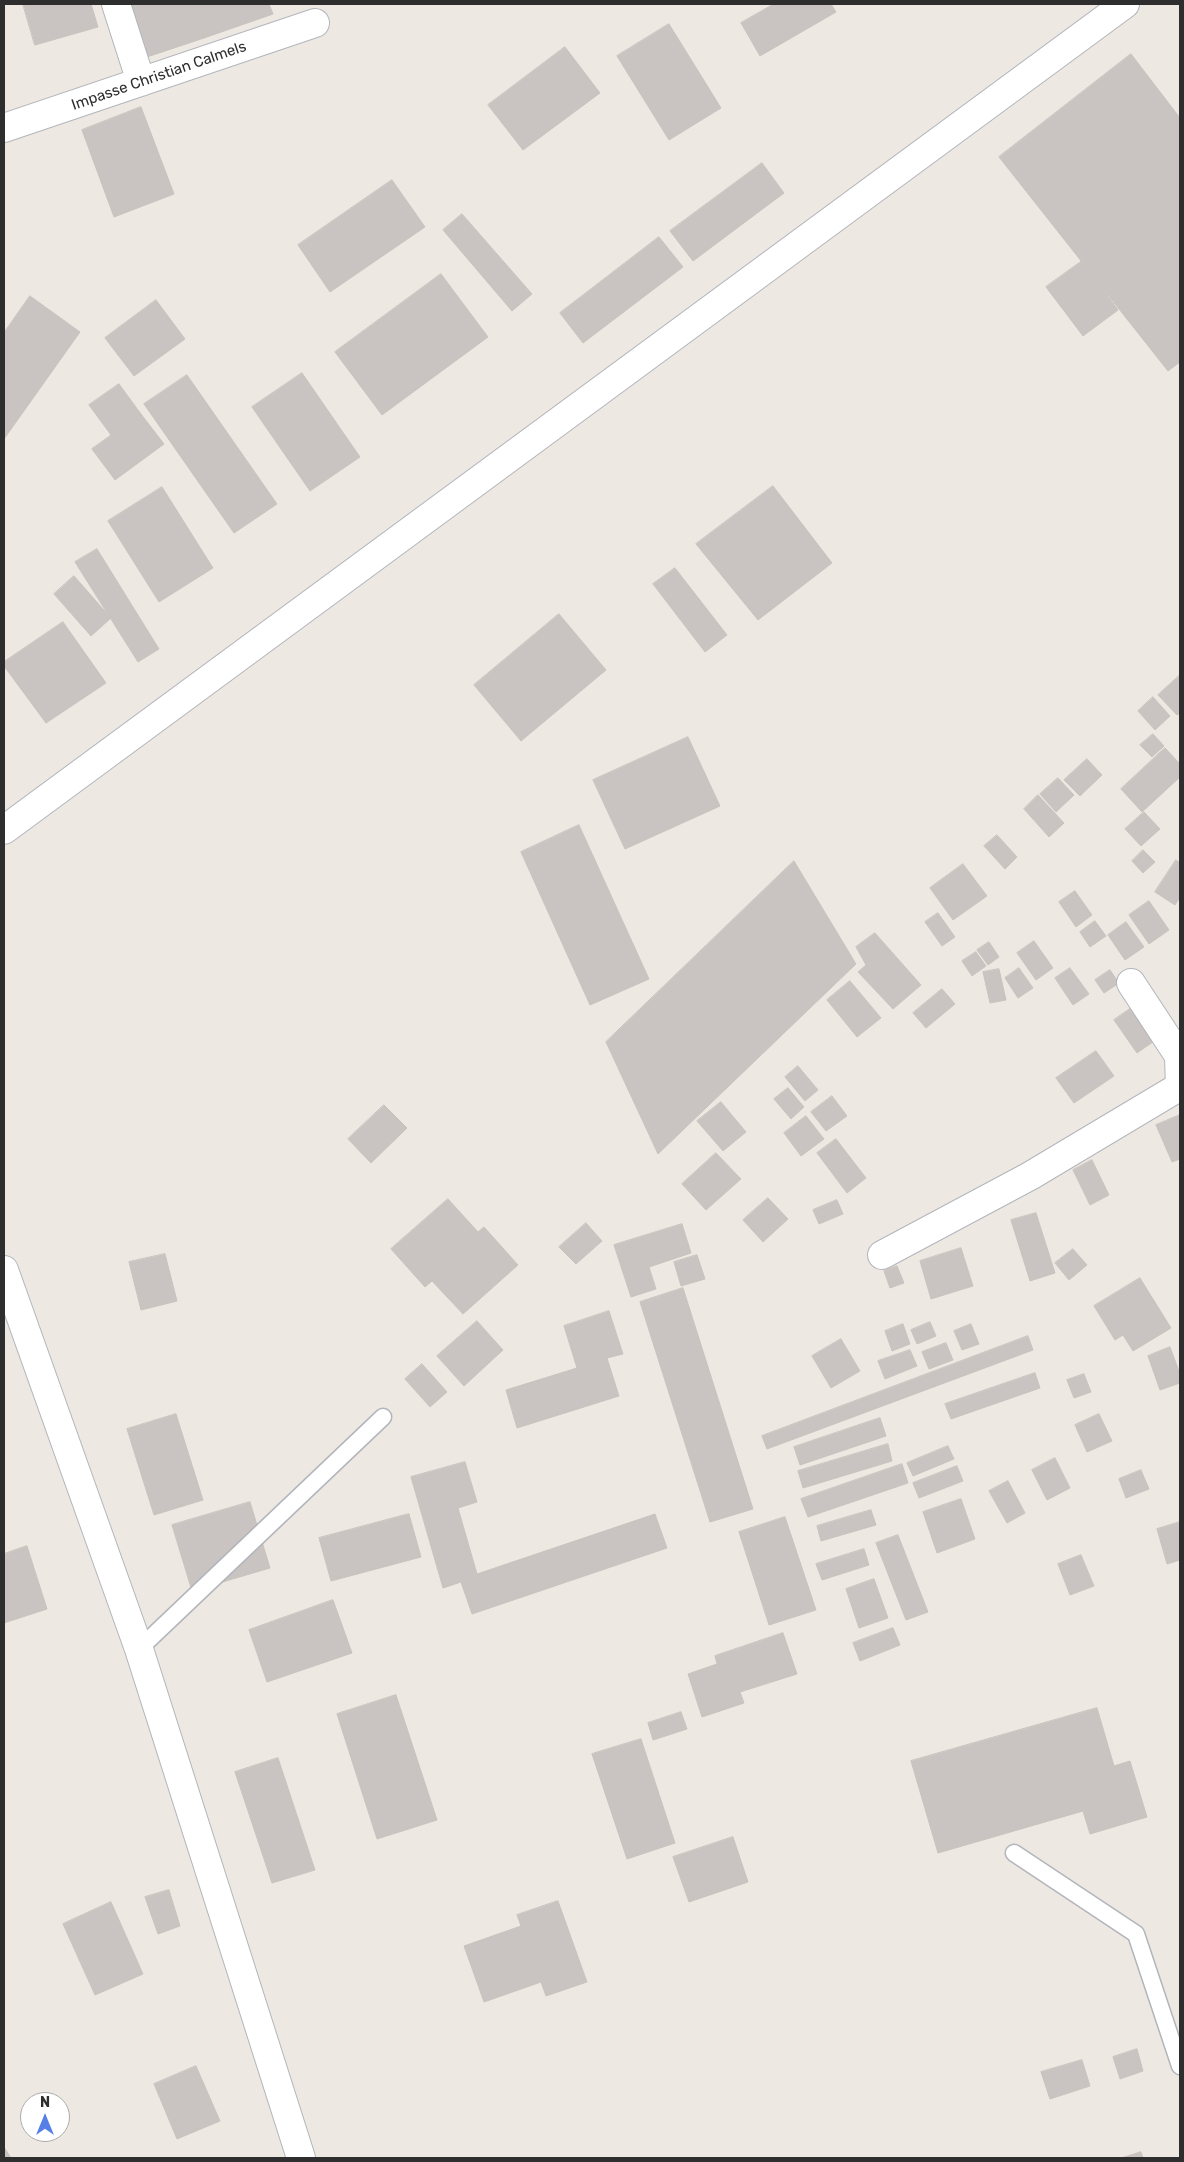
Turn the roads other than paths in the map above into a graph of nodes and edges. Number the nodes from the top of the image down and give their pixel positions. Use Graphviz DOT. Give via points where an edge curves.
graph roads {
  1 [pos="116,4"];
  2 [pos="1122,5"];
  3 [pos="315,23"];
  4 [pos="141,82"];
  5 [pos="4,128"];
  6 [pos="4,830"];
  7 [pos="1131,983"];
  8 [pos="1180,1087"];
  9 [pos="882,1255"];
  10 [pos="4,1270"];
  11 [pos="383,1417"];
  12 [pos="139,1649"];
  13 [pos="1014,1853"];
  14 [pos="1180,2066"];
  15 [pos="301,2158"];
  1 -- 4 [label="street"];
  2 -- 6 [label="street"];
  3 -- 4 [label="street, Impasse Christian Calmels"];
  4 -- 5 [label="street, Impasse Christian Calmels"];
  7 -- 8 [label="street" via="1180,1056"];
  8 -- 9 [label="street" via="1030,1176"];
  10 -- 12 [label="street"];
  11 -- 12 [label="lane"];
  12 -- 15 [label="street"];
  13 -- 14 [label="lane" via="1136,1934"];
}
